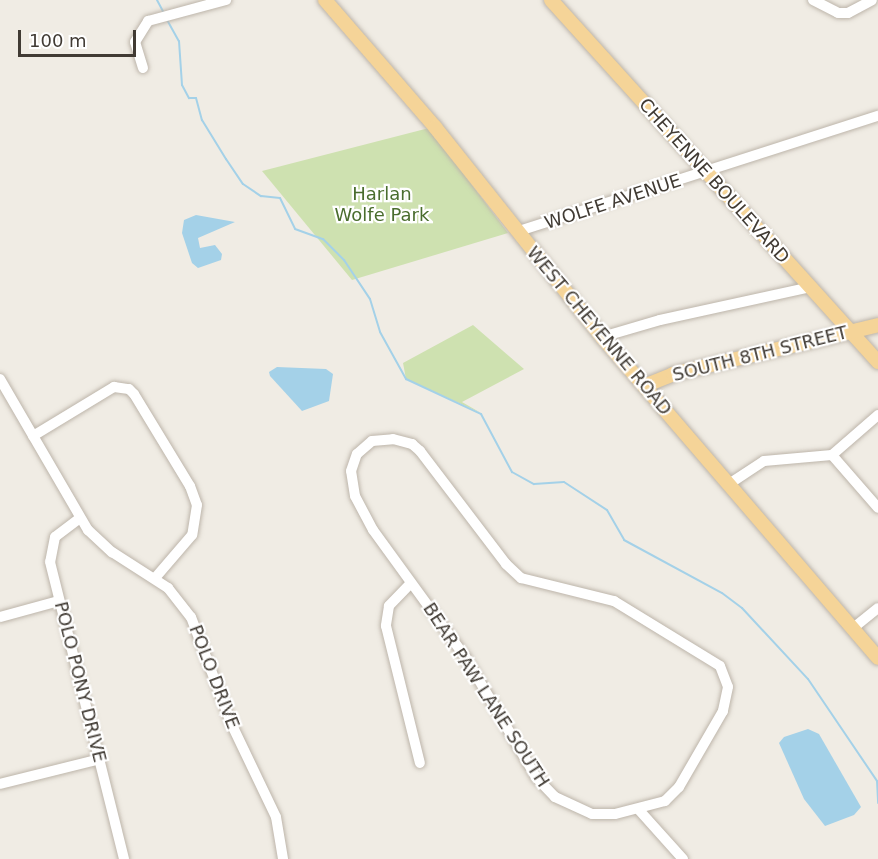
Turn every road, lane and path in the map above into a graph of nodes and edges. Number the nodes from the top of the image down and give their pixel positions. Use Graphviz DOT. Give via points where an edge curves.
graph roads {
  1 [pos="226,0"];
  2 [pos="325,0"];
  3 [pos="550,0"];
  4 [pos="813,0"];
  5 [pos="872,0"];
  6 [pos="143,68"];
  7 [pos="878,116"];
  8 [pos="705,172"];
  9 [pos="519,231"];
  10 [pos="811,287"];
  11 [pos="878,325"];
  12 [pos="850,332"];
  13 [pos="602,338"];
  14 [pos="878,362"];
  15 [pos="0,379"];
  16 [pos="644,386"];
  17 [pos="878,414"];
  18 [pos="33,436"];
  19 [pos="832,455"];
  20 [pos="729,484"];
  21 [pos="878,508"];
  22 [pos="80,518"];
  23 [pos="155,578"];
  24 [pos="411,584"];
  25 [pos="59,602"];
  26 [pos="878,608"];
  27 [pos="0,616"];
  28 [pos="852,629"];
  29 [pos="878,658"];
  30 [pos="100,759"];
  31 [pos="420,763"];
  32 [pos="0,784"];
  33 [pos="639,810"];
  34 [pos="124,859"];
  35 [pos="283,859"];
  36 [pos="683,859"];
  1 -- 6 [label="street" via="153,20 139,32 135,42"];
  2 -- 9 [label="main road, WEST CHEYENNE ROAD"];
  3 -- 8 [label="main road, CHEYENNE BOULEVARD"];
  4 -- 5 [label="street" via="837,13 848,13"];
  7 -- 8 [label="street, WOLFE AVENUE"];
  8 -- 9 [label="street, WOLFE AVENUE"];
  8 -- 10 [label="main road, CHEYENNE BOULEVARD"];
  9 -- 13 [label="main road, WEST CHEYENNE ROAD"];
  10 -- 12 [label="main road, CHEYENNE BOULEVARD"];
  10 -- 13 [label="street" via="660,320"];
  11 -- 12 [label="main road, SOUTH 8TH STREET"];
  12 -- 14 [label="main road, CHEYENNE BOULEVARD"];
  12 -- 16 [label="main road, SOUTH 8TH STREET" via="673,374"];
  13 -- 16 [label="main road, WEST CHEYENNE ROAD"];
  15 -- 18 [label="street, POLO DRIVE"];
  16 -- 20 [label="main road, WEST CHEYENNE ROAD"];
  17 -- 19 [label="street"];
  18 -- 22 [label="street, POLO DRIVE"];
  18 -- 23 [label="street" via="114,387 129,389 134,394 190,486 197,505 192,535"];
  19 -- 20 [label="street" via="764,461"];
  19 -- 21 [label="street"];
  20 -- 28 [label="main road, WEST CHEYENNE ROAD"];
  22 -- 23 [label="street, POLO DRIVE" via="112,552"];
  22 -- 25 [label="street, POLO PONY DRIVE" via="59,531 49,553"];
  23 -- 35 [label="street, POLO DRIVE" via="177,597 197,628 231,723 276,817"];
  24 -- 31 [label="street" via="389,606 386,626"];
  24 -- 33 [label="street, BEAR PAW LANE SOUTH" via="466,658 544,787 565,804 592,814"];
  24 -- 33 [label="street, BEAR PAW LANE SOUTH" via="355,496 351,471 357,454 372,441 412,444 521,578 614,601 720,666 728,687 723,711 679,787 658,805"];
  25 -- 27 [label="street"];
  25 -- 30 [label="street, POLO PONY DRIVE"];
  26 -- 28 [label="street"];
  28 -- 29 [label="main road, WEST CHEYENNE ROAD"];
  30 -- 32 [label="street"];
  30 -- 34 [label="street, POLO PONY DRIVE"];
  33 -- 36 [label="street"];
}
